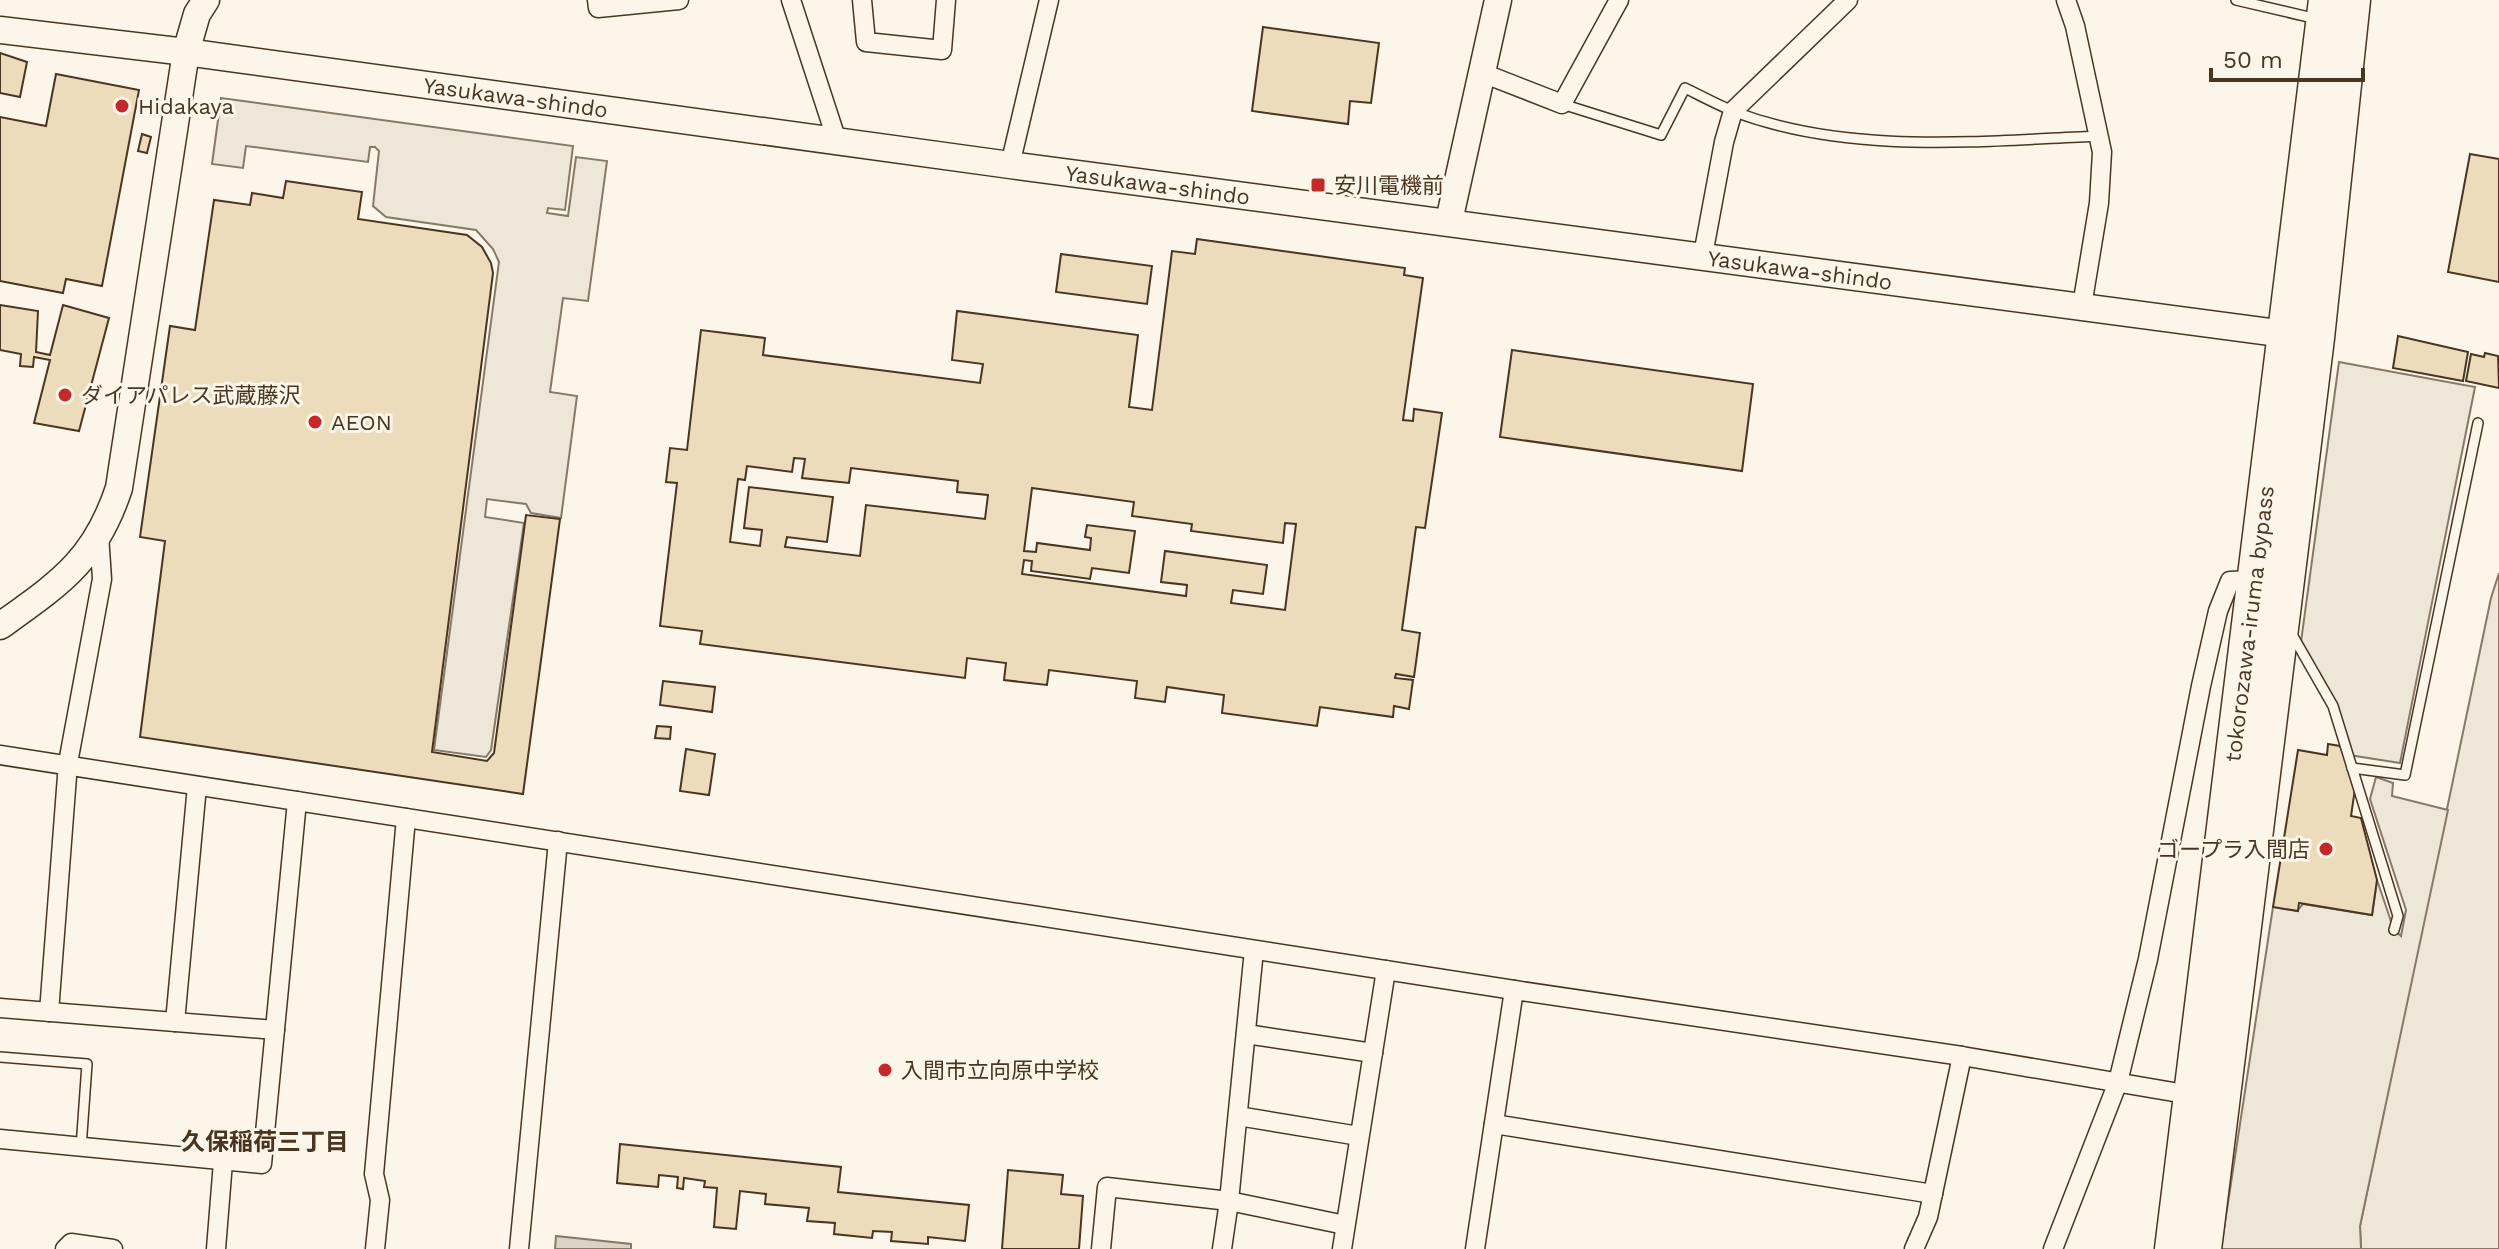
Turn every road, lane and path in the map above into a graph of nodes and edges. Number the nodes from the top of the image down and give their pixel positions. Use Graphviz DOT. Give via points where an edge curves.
graph roads {
  1 [pos="206,0"];
  2 [pos="597,0"];
  3 [pos="679,0"];
  4 [pos="791,0"];
  5 [pos="862,0"];
  6 [pos="946,0"];
  7 [pos="1049,0"];
  8 [pos="1498,0"];
  9 [pos="1619,0"];
  10 [pos="1848,0"];
  11 [pos="2066,0"];
  12 [pos="2236,0"];
  13 [pos="2353,0"];
  14 [pos="2325,10"];
  15 [pos="0,30"];
  16 [pos="186,52"];
  17 [pos="1480,72"];
  18 [pos="1562,104"];
  19 [pos="1733,111"];
  20 [pos="2099,136"];
  21 [pos="837,141"];
  22 [pos="1010,165"];
  23 [pos="1449,221"];
  24 [pos="1703,255"];
  25 [pos="2082,306"];
  26 [pos="2300,336"];
  27 [pos="2478,423"];
  28 [pos="99,535"];
  29 [pos="2253,580"];
  30 [pos="2282,618"];
  31 [pos="0,626"];
  32 [pos="0,755"];
  33 [pos="68,763"];
  34 [pos="2352,768"];
  35 [pos="197,786"];
  36 [pos="297,801"];
  37 [pos="406,818"];
  38 [pos="558,841"];
  39 [pos="2394,930"];
  40 [pos="1254,950"];
  41 [pos="1386,970"];
  42 [pos="1514,990"];
  43 [pos="0,1008"];
  44 [pos="49,1012"];
  45 [pos="175,1022"];
  46 [pos="275,1030"];
  47 [pos="1246,1034"];
  48 [pos="1373,1053"];
  49 [pos="1962,1056"];
  50 [pos="0,1057"];
  51 [pos="2118,1082"];
  52 [pos="2207,1097"];
  53 [pos="1238,1116"];
  54 [pos="1494,1124"];
  55 [pos="1359,1136"];
  56 [pos="0,1139"];
  57 [pos="81,1148"];
  58 [pos="223,1162"];
  59 [pos="1933,1194"];
  60 [pos="1229,1201"];
  61 [pos="1345,1225"];
  62 [pos="65,1249"];
  63 [pos="113,1249"];
  64 [pos="216,1249"];
  65 [pos="375,1249"];
  66 [pos="519,1249"];
  67 [pos="1101,1249"];
  68 [pos="1222,1249"];
  69 [pos="1342,1249"];
  70 [pos="1475,1249"];
  71 [pos="1914,1249"];
  72 [pos="2053,1249"];
  73 [pos="2172,1249"];
  74 [pos="2204,1249"];
  1 -- 16 [label="street"];
  2 -- 3 [label="street" via="598,8"];
  4 -- 21 [label="street"];
  5 -- 6 [label="street" via="866,42 942,50"];
  7 -- 22 [label="street"];
  8 -- 17 [label="street"];
  9 -- 18 [label="street"];
  10 -- 19 [label="street"];
  11 -- 20 [label="street"];
  12 -- 14 [label="lane"];
  13 -- 26 [label="highway, tokorozawa-iruma bypass"];
  14 -- 26 [label="highway, tokorozawa-iruma bypass"];
  15 -- 16 [label="street, Yasukawa-shindo"];
  16 -- 21 [label="street, Yasukawa-shindo"];
  16 -- 28 [label="street" via="119,488"];
  17 -- 18 [label="street"];
  17 -- 23 [label="street"];
  18 -- 19 [label="lane" via="1661,135 1685,88"];
  19 -- 20 [label="lane" via="1820,134 1894,140"];
  19 -- 24 [label="street"];
  20 -- 25 [label="street" via="2099,203"];
  21 -- 22 [label="street, Yasukawa-shindo"];
  22 -- 23 [label="street, Yasukawa-shindo"];
  23 -- 24 [label="street, Yasukawa-shindo"];
  24 -- 25 [label="street, Yasukawa-shindo"];
  25 -- 26 [label="street, Yasukawa-shindo"];
  26 -- 29 [label="highway, tokorozawa-iruma bypass"];
  26 -- 30 [label="highway, tokorozawa-iruma bypass"];
  27 -- 34 [label="lane" via="2405,775"];
  28 -- 31 [label="street" via="61,583"];
  28 -- 33 [label="street" via="102,579"];
  29 -- 51 [label="street" via="2230,581 2218,611"];
  29 -- 52 [label="highway, tokorozawa-iruma bypass"];
  30 -- 34 [label="lane" via="2333,706"];
  30 -- 52 [label="highway, tokorozawa-iruma bypass"];
  32 -- 33 [label="street"];
  33 -- 35 [label="street"];
  33 -- 44 [label="street"];
  34 -- 39 [label="lane" via="2398,916"];
  35 -- 36 [label="street"];
  35 -- 45 [label="street"];
  36 -- 37 [label="street"];
  36 -- 46 [label="street"];
  37 -- 38 [label="street"];
  37 -- 65 [label="street" via="374,1174 380,1200"];
  38 -- 40 [label="street"];
  38 -- 66 [label="street"];
  40 -- 41 [label="street"];
  40 -- 47 [label="street"];
  41 -- 42 [label="street"];
  41 -- 48 [label="street"];
  42 -- 49 [label="street"];
  42 -- 54 [label="street"];
  43 -- 44 [label="street"];
  44 -- 45 [label="street"];
  45 -- 46 [label="street"];
  46 -- 58 [label="street" via="262,1164"];
  47 -- 48 [label="street"];
  47 -- 53 [label="street"];
  48 -- 55 [label="street"];
  49 -- 51 [label="street"];
  49 -- 59 [label="street"];
  50 -- 57 [label="lane" via="87,1064"];
  51 -- 52 [label="street"];
  51 -- 72 [label="street"];
  52 -- 73 [label="highway, tokorozawa-iruma bypass"];
  52 -- 74 [label="highway, tokorozawa-iruma bypass"];
  53 -- 55 [label="street"];
  53 -- 60 [label="street"];
  54 -- 59 [label="street"];
  54 -- 70 [label="street"];
  55 -- 61 [label="street"];
  56 -- 57 [label="street"];
  57 -- 58 [label="street"];
  58 -- 64 [label="street"];
  59 -- 71 [label="street"];
  60 -- 61 [label="street"];
  60 -- 67 [label="street" via="1107,1187"];
  60 -- 68 [label="street"];
  61 -- 69 [label="street"];
  62 -- 63 [label="street" via="71,1243"];
}
